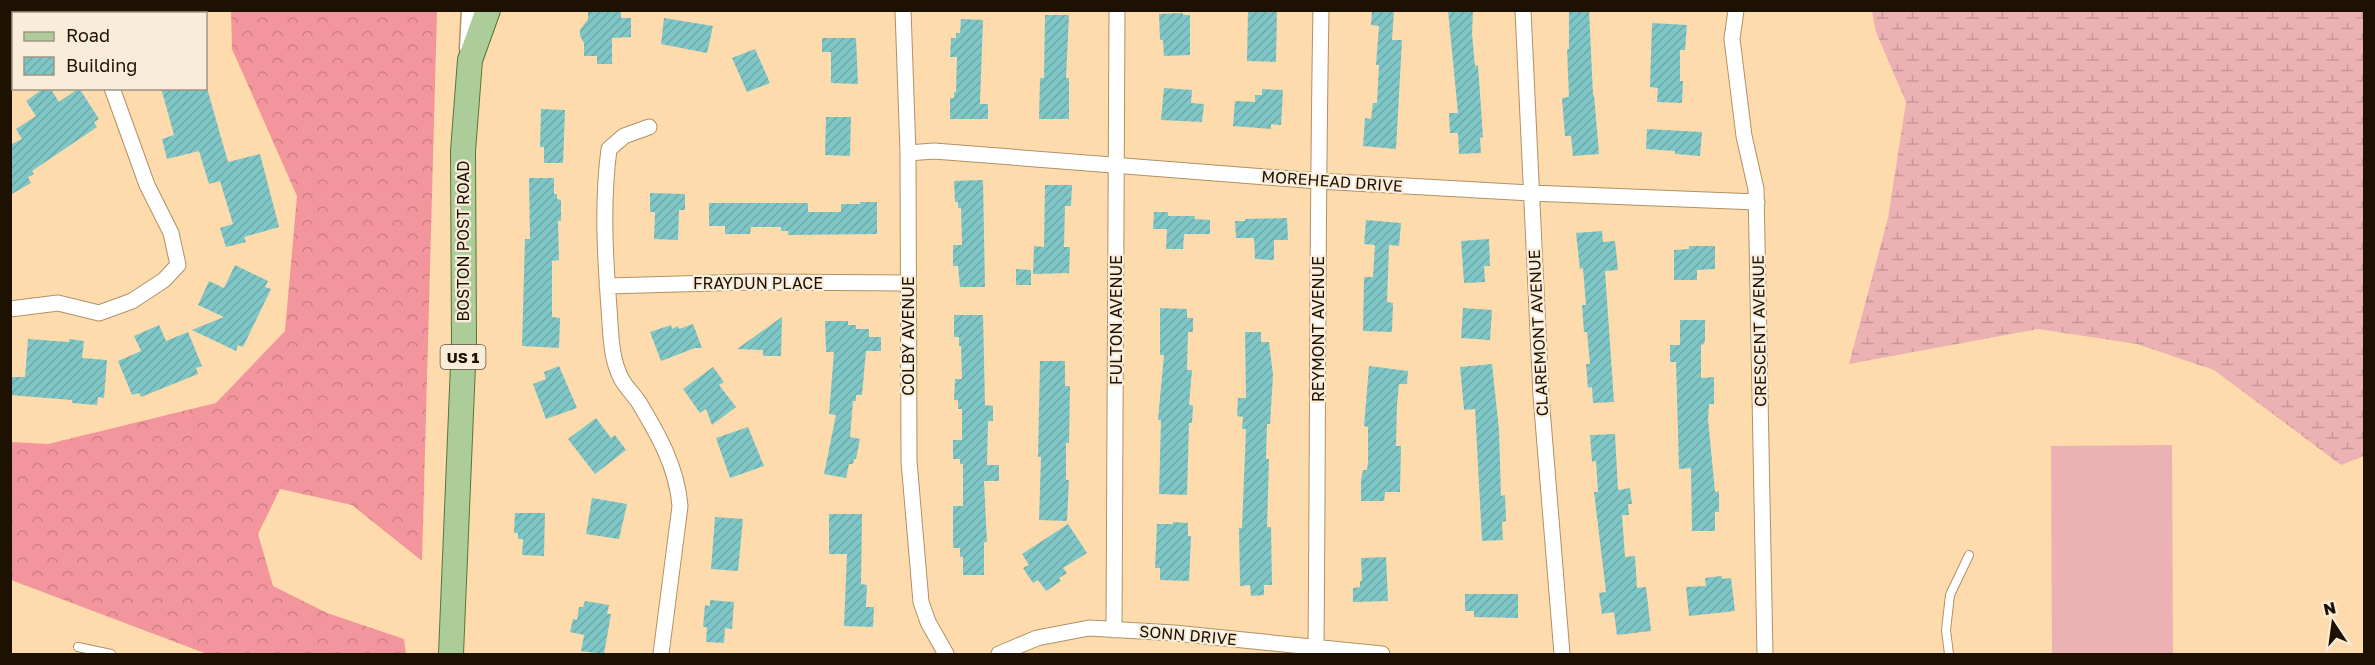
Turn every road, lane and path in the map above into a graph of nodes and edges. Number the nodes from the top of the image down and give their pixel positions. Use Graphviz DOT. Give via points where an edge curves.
graph roads {
  1 [pos="473,10"];
  2 [pos="488,10"];
  3 [pos="903,10"];
  4 [pos="1117,10"];
  5 [pos="1321,10"];
  6 [pos="1523,10"];
  7 [pos="1736,10"];
  8 [pos="470,60"];
  9 [pos="113,90"];
  10 [pos="649,127"];
  11 [pos="908,153"];
  12 [pos="1118,166"];
  13 [pos="1318,181"];
  14 [pos="1530,193"];
  15 [pos="1756,202"];
  16 [pos="908,283"];
  17 [pos="607,286"];
  18 [pos="10,309"];
  19 [pos="1969,555"];
  20 [pos="1114,630"];
  21 [pos="78,647"];
  22 [pos="1316,647"];
  23 [pos="111,654"];
  24 [pos="451,654"];
  25 [pos="661,654"];
  26 [pos="946,654"];
  27 [pos="999,654"];
  28 [pos="1382,654"];
  29 [pos="1562,654"];
  30 [pos="1765,654"];
  31 [pos="1949,654"];
  1 -- 8 [label="street"];
  2 -- 8 [label="main road, BOSTON POST ROAD / US 1"];
  3 -- 11 [label="street, COLBY AVENUE"];
  4 -- 12 [label="street, FULTON AVENUE"];
  5 -- 13 [label="street, REYMONT AVENUE"];
  6 -- 14 [label="street, CLAREMONT AVENUE"];
  7 -- 15 [label="street, CRESCENT AVENUE" via="1732,39"];
  8 -- 24 [label="main road, BOSTON POST ROAD / US 1" via="463,151 463,361"];
  9 -- 18 [label="street" via="147,185 171,233 178,265 132,301 99,313 58,303"];
  10 -- 17 [label="street" via="624,136 609,149 604,241"];
  11 -- 12 [label="street, MOREHEAD DRIVE" via="934,151"];
  11 -- 16 [label="street, COLBY AVENUE"];
  12 -- 13 [label="street, MOREHEAD DRIVE"];
  12 -- 20 [label="street, FULTON AVENUE"];
  13 -- 14 [label="street, MOREHEAD DRIVE"];
  13 -- 22 [label="street, REYMONT AVENUE"];
  14 -- 15 [label="street, MOREHEAD DRIVE"];
  14 -- 29 [label="street, CLAREMONT AVENUE" via="1541,396"];
  15 -- 30 [label="street, CRESCENT AVENUE"];
  16 -- 17 [label="street, FRAYDUN PLACE"];
  16 -- 26 [label="street, COLBY AVENUE" via="909,461 921,602"];
  17 -- 25 [label="street" via="613,357 622,380 670,460 678,486 680,506"];
  19 -- 31 [label="lane" via="1950,595 1946,630"];
  20 -- 22 [label="street, SONN DRIVE"];
  20 -- 27 [label="street, SONN DRIVE" via="1089,628 1037,638"];
  21 -- 23 [label="lane"];
  22 -- 28 [label="street, SONN DRIVE"];
}
